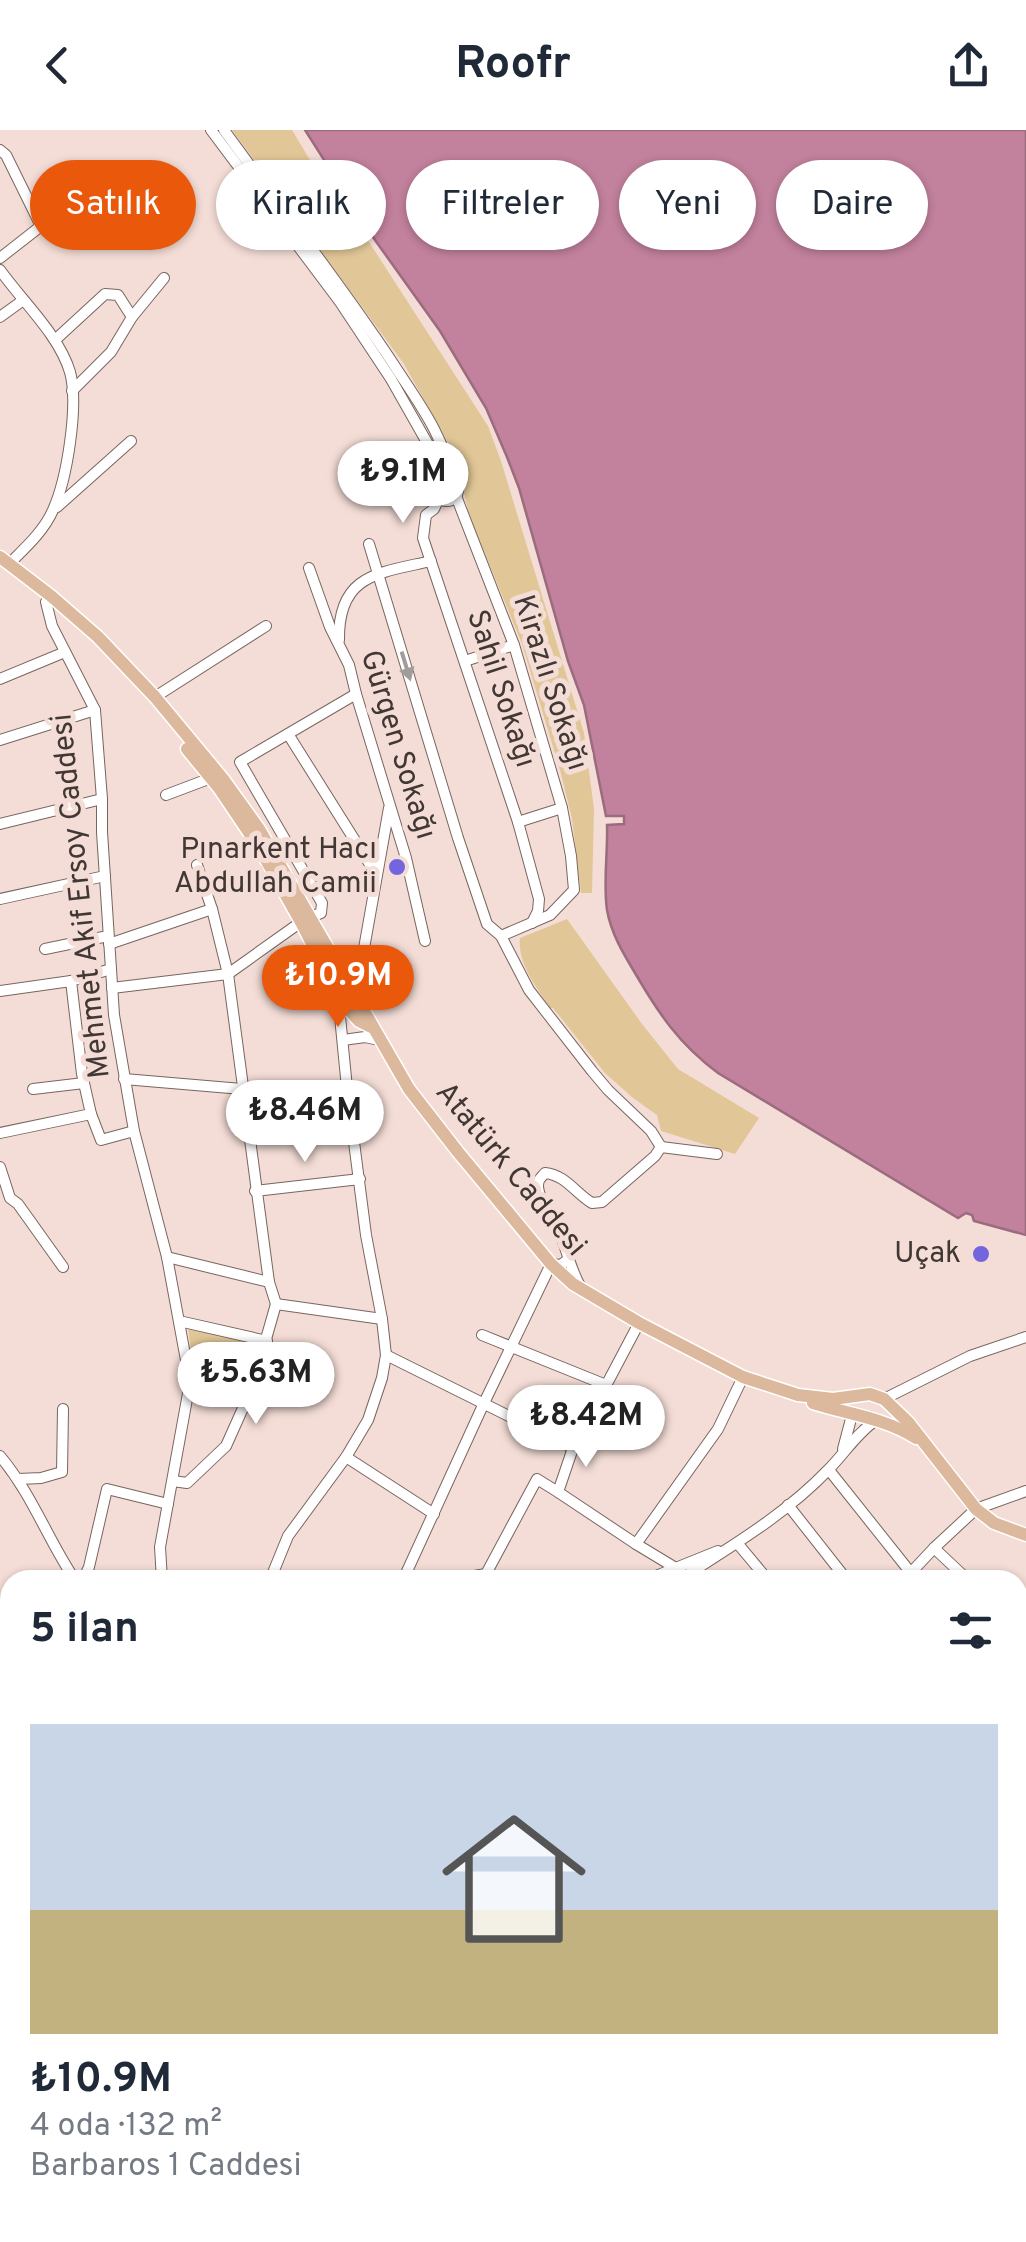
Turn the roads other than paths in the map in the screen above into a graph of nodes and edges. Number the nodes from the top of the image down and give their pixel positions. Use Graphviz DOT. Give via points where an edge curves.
graph roads {
  1 [pos="212,130"];
  2 [pos="224,130"];
  3 [pos="0,150"];
  4 [pos="0,258"];
  5 [pos="0,270"];
  6 [pos="164,278"];
  7 [pos="22,300"];
  8 [pos="0,317"];
  9 [pos="132,317"];
  10 [pos="54,340"];
  11 [pos="72,391"];
  12 [pos="131,440"];
  13 [pos="452,480"];
  14 [pos="436,485"];
  15 [pos="456,496"];
  16 [pos="439,498"];
  17 [pos="53,512"];
  18 [pos="369,544"];
  19 [pos="430,561"];
  20 [pos="3,563"];
  21 [pos="309,568"];
  22 [pos="378,572"];
  23 [pos="54,604"];
  24 [pos="266,626"];
  25 [pos="340,644"];
  26 [pos="514,645"];
  27 [pos="65,652"];
  28 [pos="465,661"];
  29 [pos="0,679"];
  30 [pos="356,694"];
  31 [pos="155,697"];
  32 [pos="94,710"];
  33 [pos="288,734"];
  34 [pos="0,740"];
  35 [pos="211,778"];
  36 [pos="166,795"];
  37 [pos="102,798"];
  38 [pos="390,804"];
  39 [pos="562,808"];
  40 [pos="518,822"];
  41 [pos="0,824"];
  42 [pos="197,865"];
  43 [pos="376,874"];
  44 [pos="105,876"];
  45 [pos="0,899"];
  46 [pos="538,899"];
  47 [pos="563,900"];
  48 [pos="212,909"];
  49 [pos="306,919"];
  50 [pos="531,924"];
  51 [pos="501,936"];
  52 [pos="109,940"];
  53 [pos="425,941"];
  54 [pos="45,949"];
  55 [pos="110,969"];
  56 [pos="228,974"];
  57 [pos="71,982"];
  58 [pos="112,988"];
  59 [pos="343,990"];
  60 [pos="0,991"];
  61 [pos="375,1034"];
  62 [pos="342,1040"];
  63 [pos="124,1079"];
  64 [pos="84,1083"];
  65 [pos="347,1088"];
  66 [pos="33,1089"];
  67 [pos="242,1089"];
  68 [pos="91,1114"];
  69 [pos="134,1131"];
  70 [pos="0,1133"];
  71 [pos="661,1147"];
  72 [pos="718,1154"];
  73 [pos="0,1166"];
  74 [pos="360,1179"];
  75 [pos="255,1191"];
  76 [pos="560,1234"];
  77 [pos="167,1258"];
  78 [pos="568,1260"];
  79 [pos="549,1262"];
  80 [pos="63,1267"];
  81 [pos="269,1282"];
  82 [pos="581,1288"];
  83 [pos="276,1304"];
  84 [pos="382,1320"];
  85 [pos="179,1321"];
  86 [pos="638,1323"];
  87 [pos="482,1335"];
  88 [pos="1026,1337"];
  89 [pos="266,1341"];
  90 [pos="511,1348"];
  91 [pos="386,1355"];
  92 [pos="743,1377"];
  93 [pos="606,1385"];
  94 [pos="798,1395"];
  95 [pos="860,1395"];
  96 [pos="884,1399"];
  97 [pos="484,1404"];
  98 [pos="63,1410"];
  99 [pos="852,1414"];
  100 [pos="876,1420"];
  101 [pos="922,1442"];
  102 [pos="573,1448"];
  103 [pos="841,1454"];
  104 [pos="0,1456"];
  105 [pos="346,1457"];
  106 [pos="828,1470"];
  107 [pos="18,1478"];
  108 [pos="173,1481"];
  109 [pos="1026,1491"];
  110 [pos="558,1492"];
  111 [pos="168,1504"];
  112 [pos="788,1505"];
  113 [pos="976,1509"];
  114 [pos="434,1514"];
  115 [pos="1026,1536"];
  116 [pos="636,1544"];
  117 [pos="738,1544"];
  118 [pos="934,1548"];
  119 [pos="674,1567"];
  120 [pos="69,1570"];
  121 [pos="88,1570"];
  122 [pos="161,1570"];
  123 [pos="274,1570"];
  124 [pos="408,1570"];
  125 [pos="488,1570"];
  126 [pos="668,1570"];
  127 [pos="676,1570"];
  128 [pos="695,1570"];
  129 [pos="760,1570"];
  130 [pos="839,1570"];
  131 [pos="900,1570"];
  132 [pos="913,1570"];
  133 [pos="957,1570"];
  1 -- 14 [label="street" via="391,379 430,446"];
  2 -- 13 [label="street" via="399,372 444,446"];
  3 -- 4 [label="street" via="41,226"];
  5 -- 7 [label="street"];
  6 -- 9 [label="street"];
  7 -- 8 [label="street"];
  7 -- 10 [label="street"];
  9 -- 10 [label="street" via="118,295 105,294"];
  9 -- 11 [label="street" via="111,352"];
  10 -- 11 [label="street"];
  11 -- 17 [label="street" via="70,452"];
  12 -- 17 [label="street"];
  13 -- 14 [label="street"];
  13 -- 15 [label="street"];
  14 -- 16 [label="street"];
  15 -- 16 [label="street"];
  15 -- 26 [label="street, Kirazlı Sokağı"];
  16 -- 19 [label="street, Sahil Sokağı" via="423,526"];
  17 -- 20 [label="street" via="32,541"];
  18 -- 22 [label="street"];
  19 -- 22 [label="street"];
  19 -- 28 [label="street, Sahil Sokağı"];
  20 -- 23 [label="main road"];
  21 -- 25 [label="street, Gürgen Sokağı"];
  22 -- 25 [label="street" via="353,588 343,606"];
  22 -- 51 [label="street, one-way" via="487,924"];
  23 -- 27 [label="street, Mehmet Akif Ersoy Caddesi" via="52,626"];
  23 -- 31 [label="main road"];
  23 -- 35 [label="main road"];
  24 -- 31 [label="street"];
  25 -- 30 [label="street, Gürgen Sokağı"];
  26 -- 28 [label="street"];
  26 -- 39 [label="street, Kirazlı Sokağı"];
  27 -- 29 [label="street"];
  27 -- 32 [label="street, Mehmet Akif Ersoy Caddesi"];
  28 -- 40 [label="street, Sahil Sokağı"];
  30 -- 33 [label="street"];
  30 -- 38 [label="street, Gürgen Sokağı"];
  31 -- 49 [label="main road" via="259,829"];
  32 -- 34 [label="street"];
  32 -- 37 [label="street, Mehmet Akif Ersoy Caddesi"];
  33 -- 43 [label="street"];
  33 -- 49 [label="street" via="240,762 322,903 320,913"];
  35 -- 36 [label="street"];
  35 -- 49 [label="main road"];
  37 -- 41 [label="street"];
  37 -- 44 [label="street, Mehmet Akif Ersoy Caddesi"];
  38 -- 43 [label="street"];
  38 -- 53 [label="street, Gürgen Sokağı"];
  39 -- 40 [label="street"];
  39 -- 47 [label="street, Kirazlı Sokağı" via="574,890"];
  40 -- 46 [label="street, Sahil Sokağı"];
  42 -- 48 [label="street"];
  43 -- 59 [label="street" via="363,954"];
  44 -- 45 [label="street"];
  44 -- 52 [label="street, Mehmet Akif Ersoy Caddesi"];
  46 -- 47 [label="street"];
  46 -- 50 [label="street"];
  47 -- 50 [label="street"];
  48 -- 52 [label="street"];
  48 -- 56 [label="street"];
  49 -- 56 [label="street"];
  49 -- 59 [label="main road"];
  50 -- 51 [label="street"];
  51 -- 71 [label="street" via="529,990"];
  52 -- 54 [label="street"];
  52 -- 55 [label="street, Mehmet Akif Ersoy Caddesi"];
  55 -- 57 [label="street"];
  55 -- 58 [label="street, Mehmet Akif Ersoy Caddesi"];
  56 -- 58 [label="street"];
  56 -- 67 [label="street"];
  57 -- 60 [label="street"];
  57 -- 64 [label="street"];
  58 -- 63 [label="street, Mehmet Akif Ersoy Caddesi"];
  59 -- 61 [label="main road, Atatürk Caddesi"];
  59 -- 62 [label="street"];
  61 -- 62 [label="street"];
  61 -- 79 [label="main road, Atatürk Caddesi" via="409,1089"];
  62 -- 65 [label="street"];
  63 -- 67 [label="street"];
  63 -- 69 [label="street, Mehmet Akif Ersoy Caddesi"];
  64 -- 66 [label="street"];
  64 -- 68 [label="street"];
  65 -- 67 [label="street"];
  65 -- 74 [label="street"];
  67 -- 75 [label="street"];
  68 -- 69 [label="street" via="101,1140"];
  68 -- 70 [label="street"];
  69 -- 77 [label="street, Mehmet Akif Ersoy Caddesi"];
  71 -- 72 [label="street"];
  71 -- 76 [label="street" via="602,1202 592,1203 560,1176 545,1173 539,1192"];
  73 -- 80 [label="street" via="10,1198"];
  74 -- 75 [label="street"];
  74 -- 84 [label="street"];
  75 -- 81 [label="street"];
  76 -- 78 [label="street"];
  76 -- 79 [label="street"];
  77 -- 81 [label="street"];
  77 -- 85 [label="street, Mehmet Akif Ersoy Caddesi"];
  78 -- 79 [label="street"];
  78 -- 82 [label="street"];
  79 -- 82 [label="main road, Atatürk Caddesi"];
  79 -- 90 [label="street"];
  81 -- 83 [label="street"];
  82 -- 86 [label="main road, Atatürk Caddesi"];
  83 -- 84 [label="street"];
  83 -- 89 [label="street"];
  84 -- 91 [label="street"];
  85 -- 89 [label="street"];
  85 -- 108 [label="street, Mehmet Akif Ersoy Caddesi" via="188,1388"];
  86 -- 92 [label="main road, Atatürk Caddesi"];
  86 -- 93 [label="street"];
  87 -- 90 [label="street"];
  88 -- 96 [label="street"];
  89 -- 108 [label="street" via="226,1446 187,1484"];
  90 -- 93 [label="street"];
  90 -- 97 [label="street"];
  91 -- 97 [label="street"];
  91 -- 105 [label="street" via="368,1420"];
  92 -- 94 [label="main road, Atatürk Caddesi"];
  92 -- 116 [label="street" via="718,1428"];
  93 -- 102 [label="street"];
  94 -- 95 [label="main road"];
  94 -- 99 [label="main road"];
  95 -- 96 [label="main road"];
  95 -- 99 [label="main road"];
  96 -- 100 [label="main road"];
  96 -- 101 [label="main road"];
  97 -- 102 [label="street"];
  97 -- 114 [label="street"];
  98 -- 107 [label="street" via="62,1472"];
  99 -- 100 [label="main road"];
  99 -- 103 [label="street"];
  100 -- 101 [label="main road"];
  100 -- 103 [label="street"];
  101 -- 113 [label="main road"];
  102 -- 110 [label="street"];
  103 -- 106 [label="street"];
  104 -- 107 [label="street"];
  105 -- 114 [label="street"];
  105 -- 123 [label="street" via="288,1536"];
  106 -- 112 [label="street"];
  106 -- 131 [label="street"];
  107 -- 120 [label="street"];
  108 -- 111 [label="street, Mehmet Akif Ersoy Caddesi"];
  109 -- 113 [label="street"];
  110 -- 116 [label="street"];
  110 -- 125 [label="street" via="537,1479"];
  111 -- 121 [label="street" via="108,1488"];
  111 -- 122 [label="street, Mehmet Akif Ersoy Caddesi"];
  112 -- 117 [label="street"];
  112 -- 130 [label="street"];
  113 -- 115 [label="main road"];
  113 -- 118 [label="street"];
  114 -- 124 [label="street"];
  116 -- 119 [label="street"];
  117 -- 119 [label="street"];
  117 -- 128 [label="street"];
  117 -- 129 [label="street"];
  118 -- 132 [label="street"];
  118 -- 133 [label="street"];
  119 -- 126 [label="street"];
  119 -- 127 [label="street"];
}
